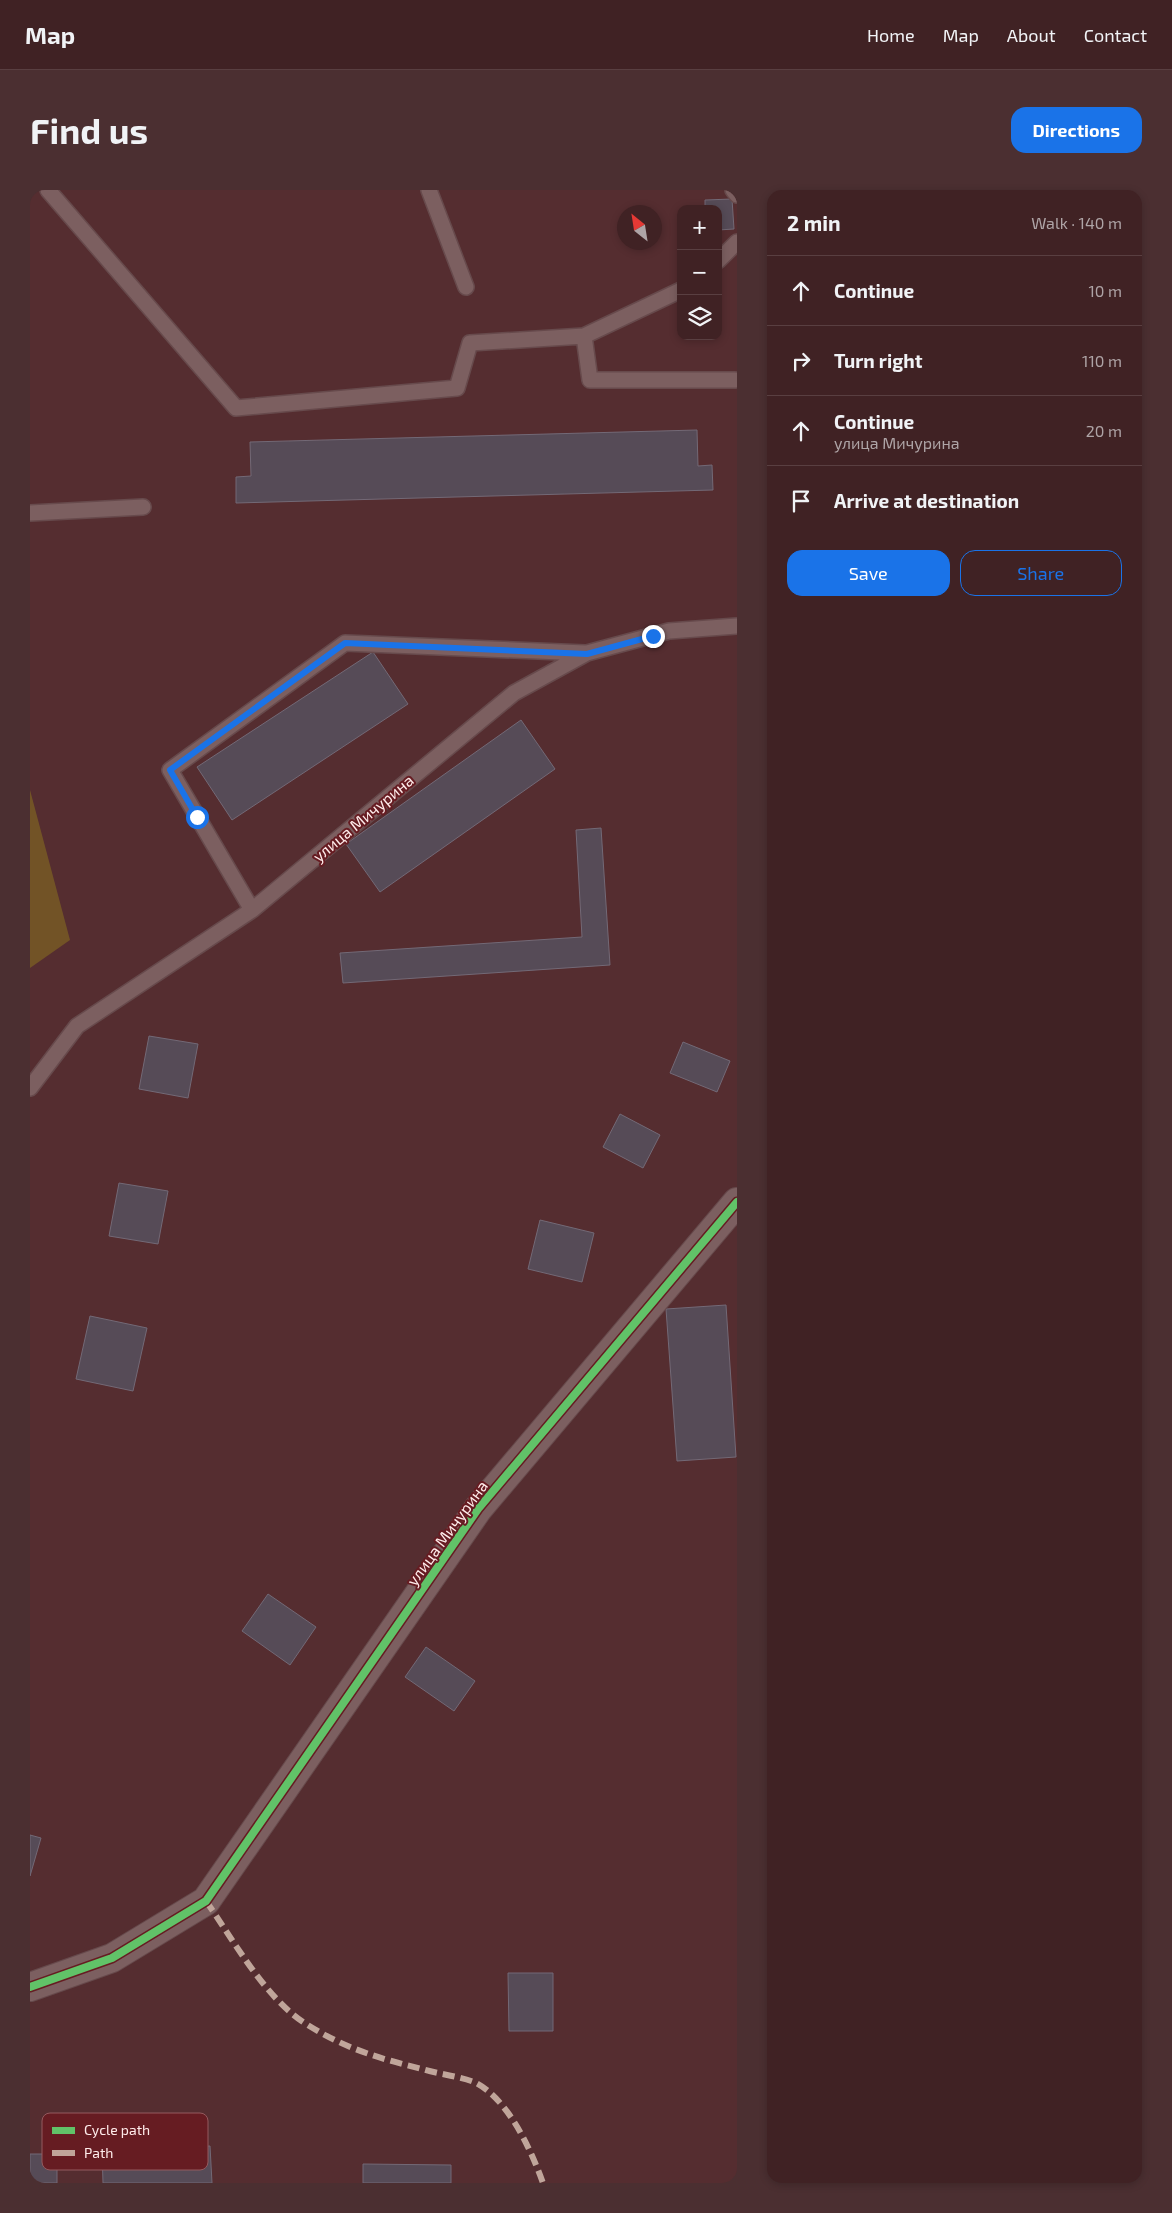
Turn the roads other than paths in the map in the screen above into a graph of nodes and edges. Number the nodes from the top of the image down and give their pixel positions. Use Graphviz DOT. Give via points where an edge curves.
graph roads {
  1 [pos="48,190"];
  2 [pos="429,190"];
  3 [pos="733,190"];
  4 [pos="737,195"];
  5 [pos="737,242"];
  6 [pos="722,257"];
  7 [pos="466,287"];
  8 [pos="677,292"];
  9 [pos="584,336"];
  10 [pos="735,380"];
  11 [pos="143,507"];
  12 [pos="30,513"];
  13 [pos="737,626"];
  14 [pos="587,654"];
  15 [pos="252,910"];
  16 [pos="30,1088"];
  17 [pos="737,1202"];
  18 [pos="30,1987"];
  1 -- 9 [label="lane" via="236,408 457,388 470,343"];
  2 -- 7 [label="lane"];
  3 -- 4 [label="lane"];
  5 -- 6 [label="lane"];
  8 -- 9 [label="lane"];
  9 -- 10 [label="lane" via="590,380"];
  11 -- 12 [label="lane"];
  13 -- 14 [label="lane, улица Мичурина" via="669,631"];
  14 -- 15 [label="lane, улица Мичурина" via="514,693"];
  14 -- 15 [label="lane" via="345,643 170,770"];
  15 -- 16 [label="lane, улица Мичурина" via="77,1026"];
  17 -- 18 [label="street, улица Мичурина" via="478,1509 206,1901 112,1958"];
}
